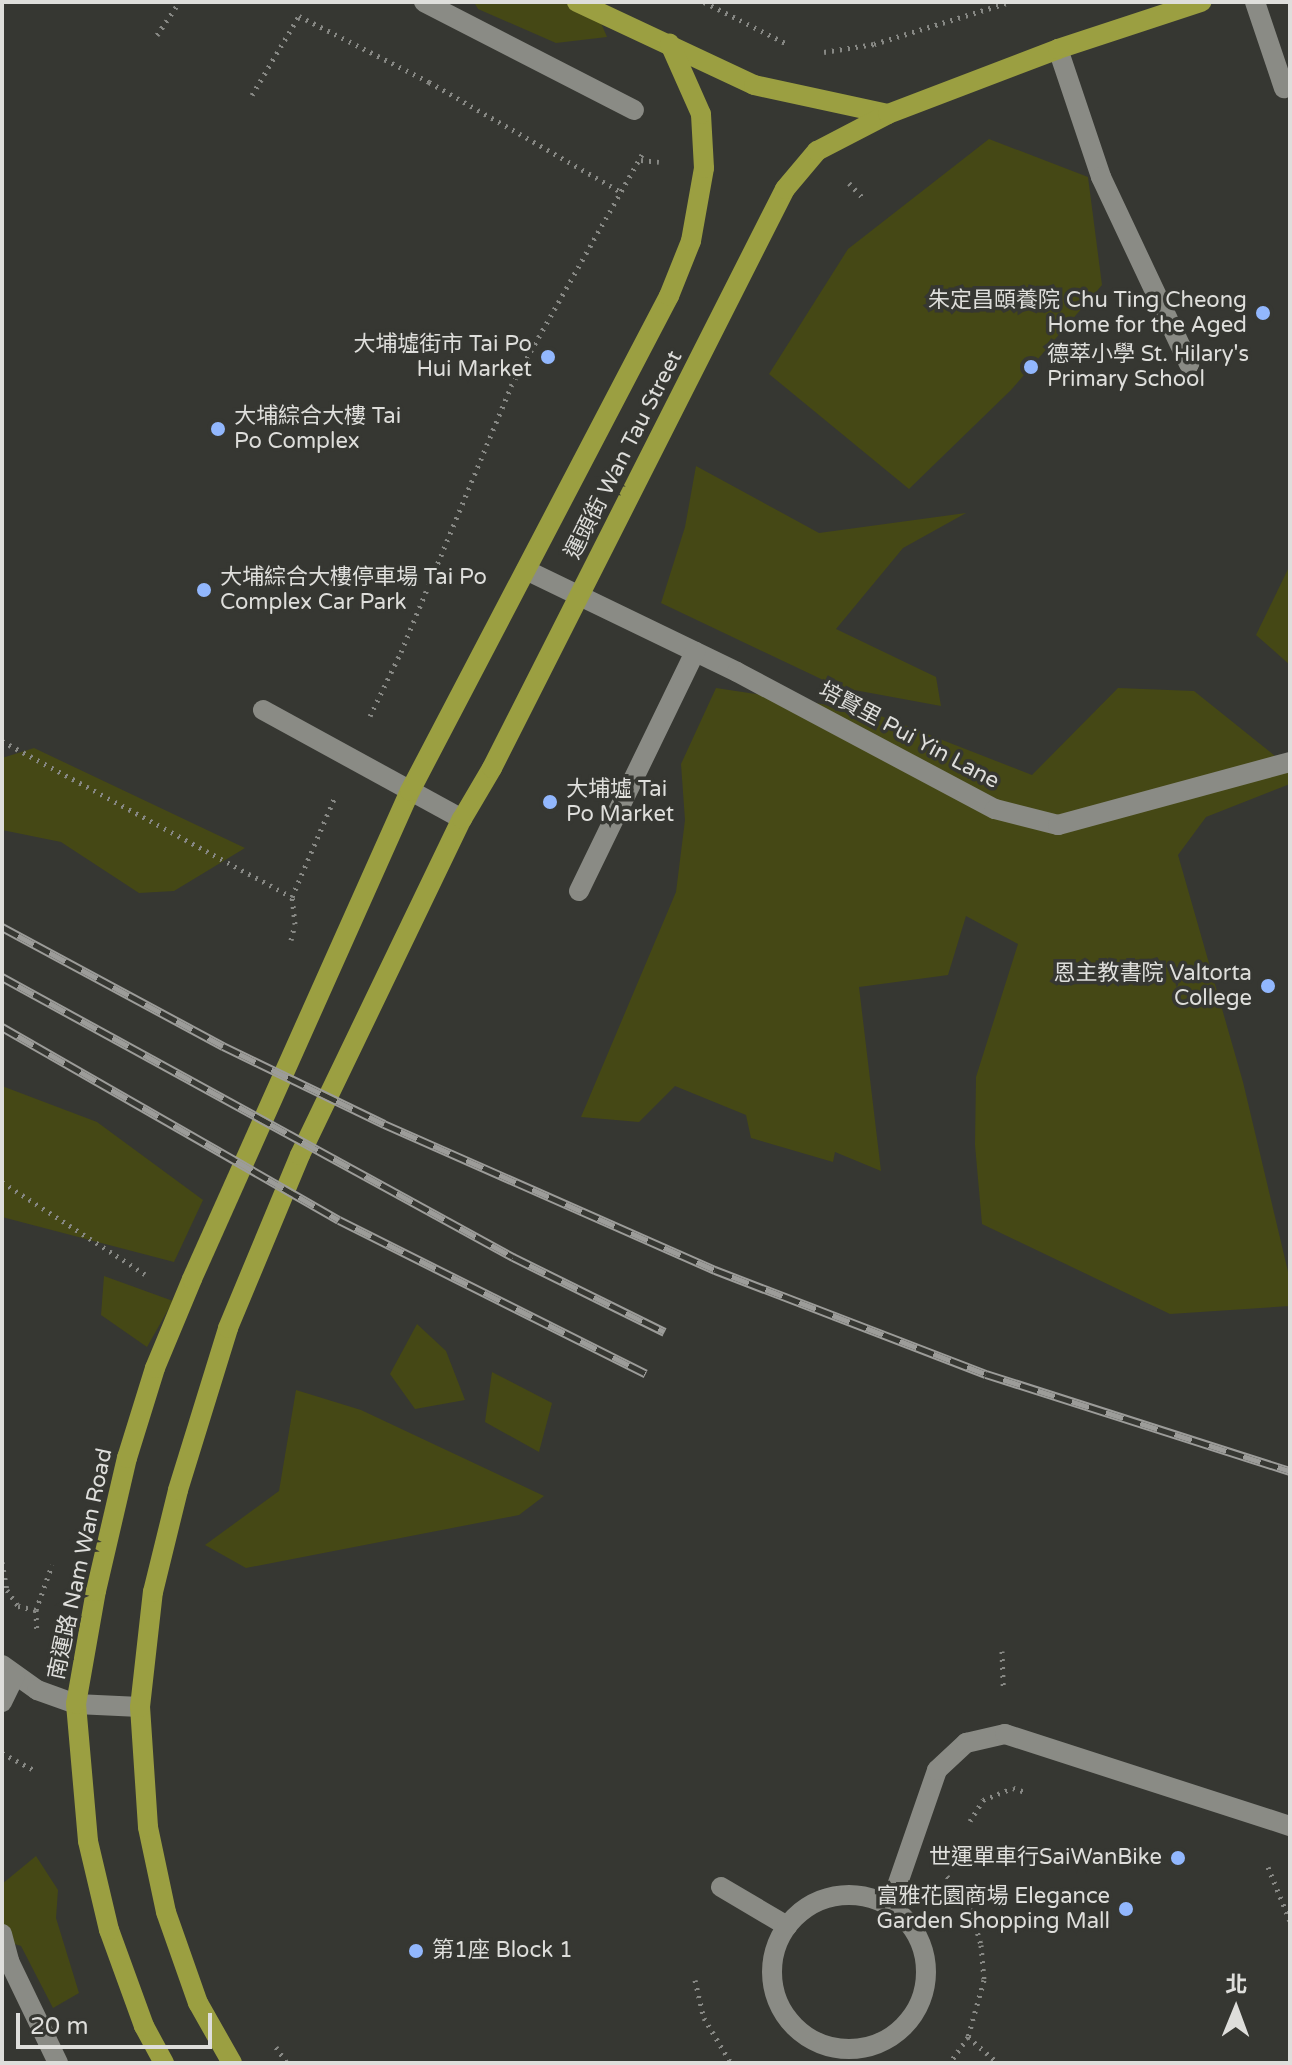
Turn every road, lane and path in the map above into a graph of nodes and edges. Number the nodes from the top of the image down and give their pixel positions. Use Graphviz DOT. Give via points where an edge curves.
graph roads {
  1 [pos="179,2"];
  2 [pos="424,2"];
  3 [pos="577,2"];
  4 [pos="704,2"];
  5 [pos="1010,2"];
  6 [pos="1201,2"];
  7 [pos="1255,2"];
  8 [pos="157,35"];
  9 [pos="670,44"];
  10 [pos="796,48"];
  11 [pos="1058,49"];
  12 [pos="821,53"];
  13 [pos="1284,88"];
  14 [pos="252,95"];
  15 [pos="634,110"];
  16 [pos="888,114"];
  17 [pos="621,192"];
  18 [pos="1189,364"];
  19 [pos="526,570"];
  20 [pos="581,595"];
  21 [pos="401,652"];
  22 [pos="695,652"];
  23 [pos="263,710"];
  24 [pos="2,741"];
  25 [pos="1290,762"];
  26 [pos="410,791"];
  27 [pos="462,819"];
  28 [pos="579,891"];
  29 [pos="292,897"];
  30 [pos="255,1132"];
  31 [pos="2,1182"];
  32 [pos="145,1274"];
  33 [pos="9,1670"];
  34 [pos="2,1702"];
  35 [pos="76,1704"];
  36 [pos="140,1707"];
  37 [pos="2,1753"];
  38 [pos="36,1771"];
  39 [pos="1028,1793"];
  40 [pos="1290,1826"];
  41 [pos="962,1834"];
  42 [pos="1267,1865"];
  43 [pos="940,1868"];
  44 [pos="721,1887"];
  45 [pos="890,1906"];
  46 [pos="1290,1921"];
  47 [pos="787,1926"];
  48 [pos="2,1934"];
  49 [pos="695,1980"];
  50 [pos="968,2037"];
  51 [pos="271,2040"];
  52 [pos="58,2063"];
  53 [pos="164,2063"];
  54 [pos="232,2063"];
  55 [pos="287,2063"];
  56 [pos="731,2063"];
  57 [pos="950,2063"];
  58 [pos="998,2063"];
  1 -- 8 [label="path"];
  2 -- 15 [label="street"];
  3 -- 9 [label="main road"];
  4 -- 10 [label="path"];
  5 -- 12 [label="path" via="874,44"];
  6 -- 11 [label="main road, 運頭街 Wan Tau Street"];
  7 -- 13 [label="street"];
  9 -- 16 [label="main road" via="754,85"];
  9 -- 19 [label="main road, 運頭街 Wan Tau Street" via="701,114 704,168 691,241 669,296"];
  11 -- 16 [label="main road, 運頭街 Wan Tau Street"];
  11 -- 18 [label="street" via="1101,177"];
  14 -- 17 [label="path" via="299,16 429,82"];
  15 -- 17 [label="path" via="649,124 641,160"];
  16 -- 20 [label="main road, 運頭街 Wan Tau Street" via="817,151 785,189"];
  17 -- 21 [label="path" via="511,386"];
  19 -- 20 [label="street, 培賢里 Pui Yin Lane"];
  19 -- 26 [label="main road, 運頭街 Wan Tau Street"];
  20 -- 22 [label="street, 培賢里 Pui Yin Lane"];
  20 -- 27 [label="main road, 運頭街 Wan Tau Street"];
  22 -- 25 [label="street, 培賢里 Pui Yin Lane" via="995,809 1058,825"];
  22 -- 28 [label="street"];
  23 -- 26 [label="street"];
  24 -- 29 [label="path"];
  26 -- 27 [label="street"];
  26 -- 30 [label="main road, 運頭街 Wan Tau Street"];
  27 -- 36 [label="main road, 運頭街 Wan Tau Street" via="300,1155 228,1328 153,1592"];
  30 -- 35 [label="main road, 南運路 Nam Wan Road" via="155,1368 99,1576"];
  31 -- 32 [label="path"];
  33 -- 34 [label="street"];
  33 -- 35 [label="street" via="37,1690"];
  35 -- 36 [label="street"];
  35 -- 53 [label="main road, 南運路 Nam Wan Road" via="88,1841 109,1930 144,2026"];
  36 -- 54 [label="main road" via="148,1827 166,1912 198,2003"];
  37 -- 38 [label="path"];
  39 -- 41 [label="path" via="1013,1788 983,1800"];
  40 -- 45 [label="street" via="1005,1734 966,1743 937,1770"];
  42 -- 46 [label="path"];
  43 -- 50 [label="path" via="971,1910 981,1945 984,1980"];
  44 -- 47 [label="street"];
  45 -- 47 [label="street" via="857,1896 823,1899"];
  45 -- 47 [label="street" via="910,1924 923,1947 927,1973 922,2000 909,2022 888,2039 863,2048 837,2049 811,2040 776,2002 772,1963"];
  48 -- 52 [label="street" via="9,1961"];
  49 -- 56 [label="path" via="704,2018"];
  50 -- 57 [label="path"];
  50 -- 58 [label="path"];
  51 -- 55 [label="path"];
}
